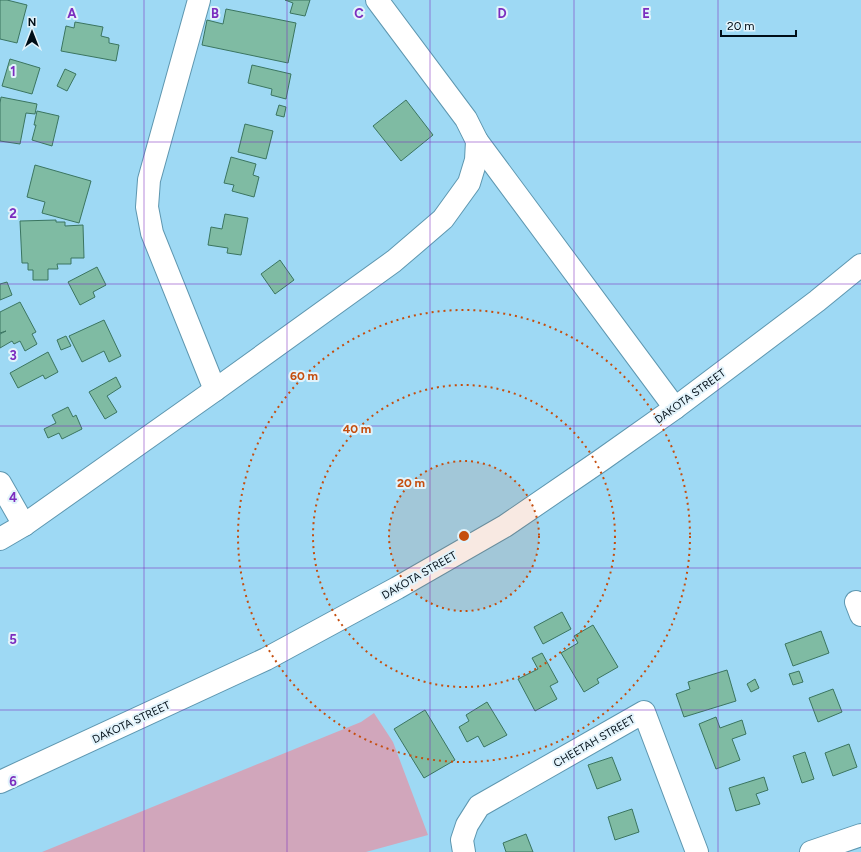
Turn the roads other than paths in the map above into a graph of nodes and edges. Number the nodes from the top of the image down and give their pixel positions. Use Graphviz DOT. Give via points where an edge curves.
graph roads {
  1 [pos="199,0"];
  2 [pos="377,0"];
  3 [pos="477,142"];
  4 [pos="861,265"];
  5 [pos="215,390"];
  6 [pos="675,408"];
  7 [pos="0,483"];
  8 [pos="24,526"];
  9 [pos="0,539"];
  10 [pos="0,782"];
  11 [pos="861,834"];
  12 [pos="464,852"];
  13 [pos="697,852"];
  14 [pos="811,852"];
  1 -- 5 [label="street" via="150,180 147,207 152,233"];
  2 -- 3 [label="street" via="466,118"];
  3 -- 5 [label="street" via="476,160 469,183 443,219 394,261"];
  3 -- 6 [label="street"];
  4 -- 6 [label="street, DAKOTA STREET"];
  5 -- 8 [label="street"];
  6 -- 10 [label="street, DAKOTA STREET" via="505,526 397,588 266,659"];
  7 -- 8 [label="street"];
  8 -- 9 [label="street"];
  11 -- 14 [label="street"];
  12 -- 13 [label="street, CHEETAH STREET" via="462,840 478,806 644,712"];
}
